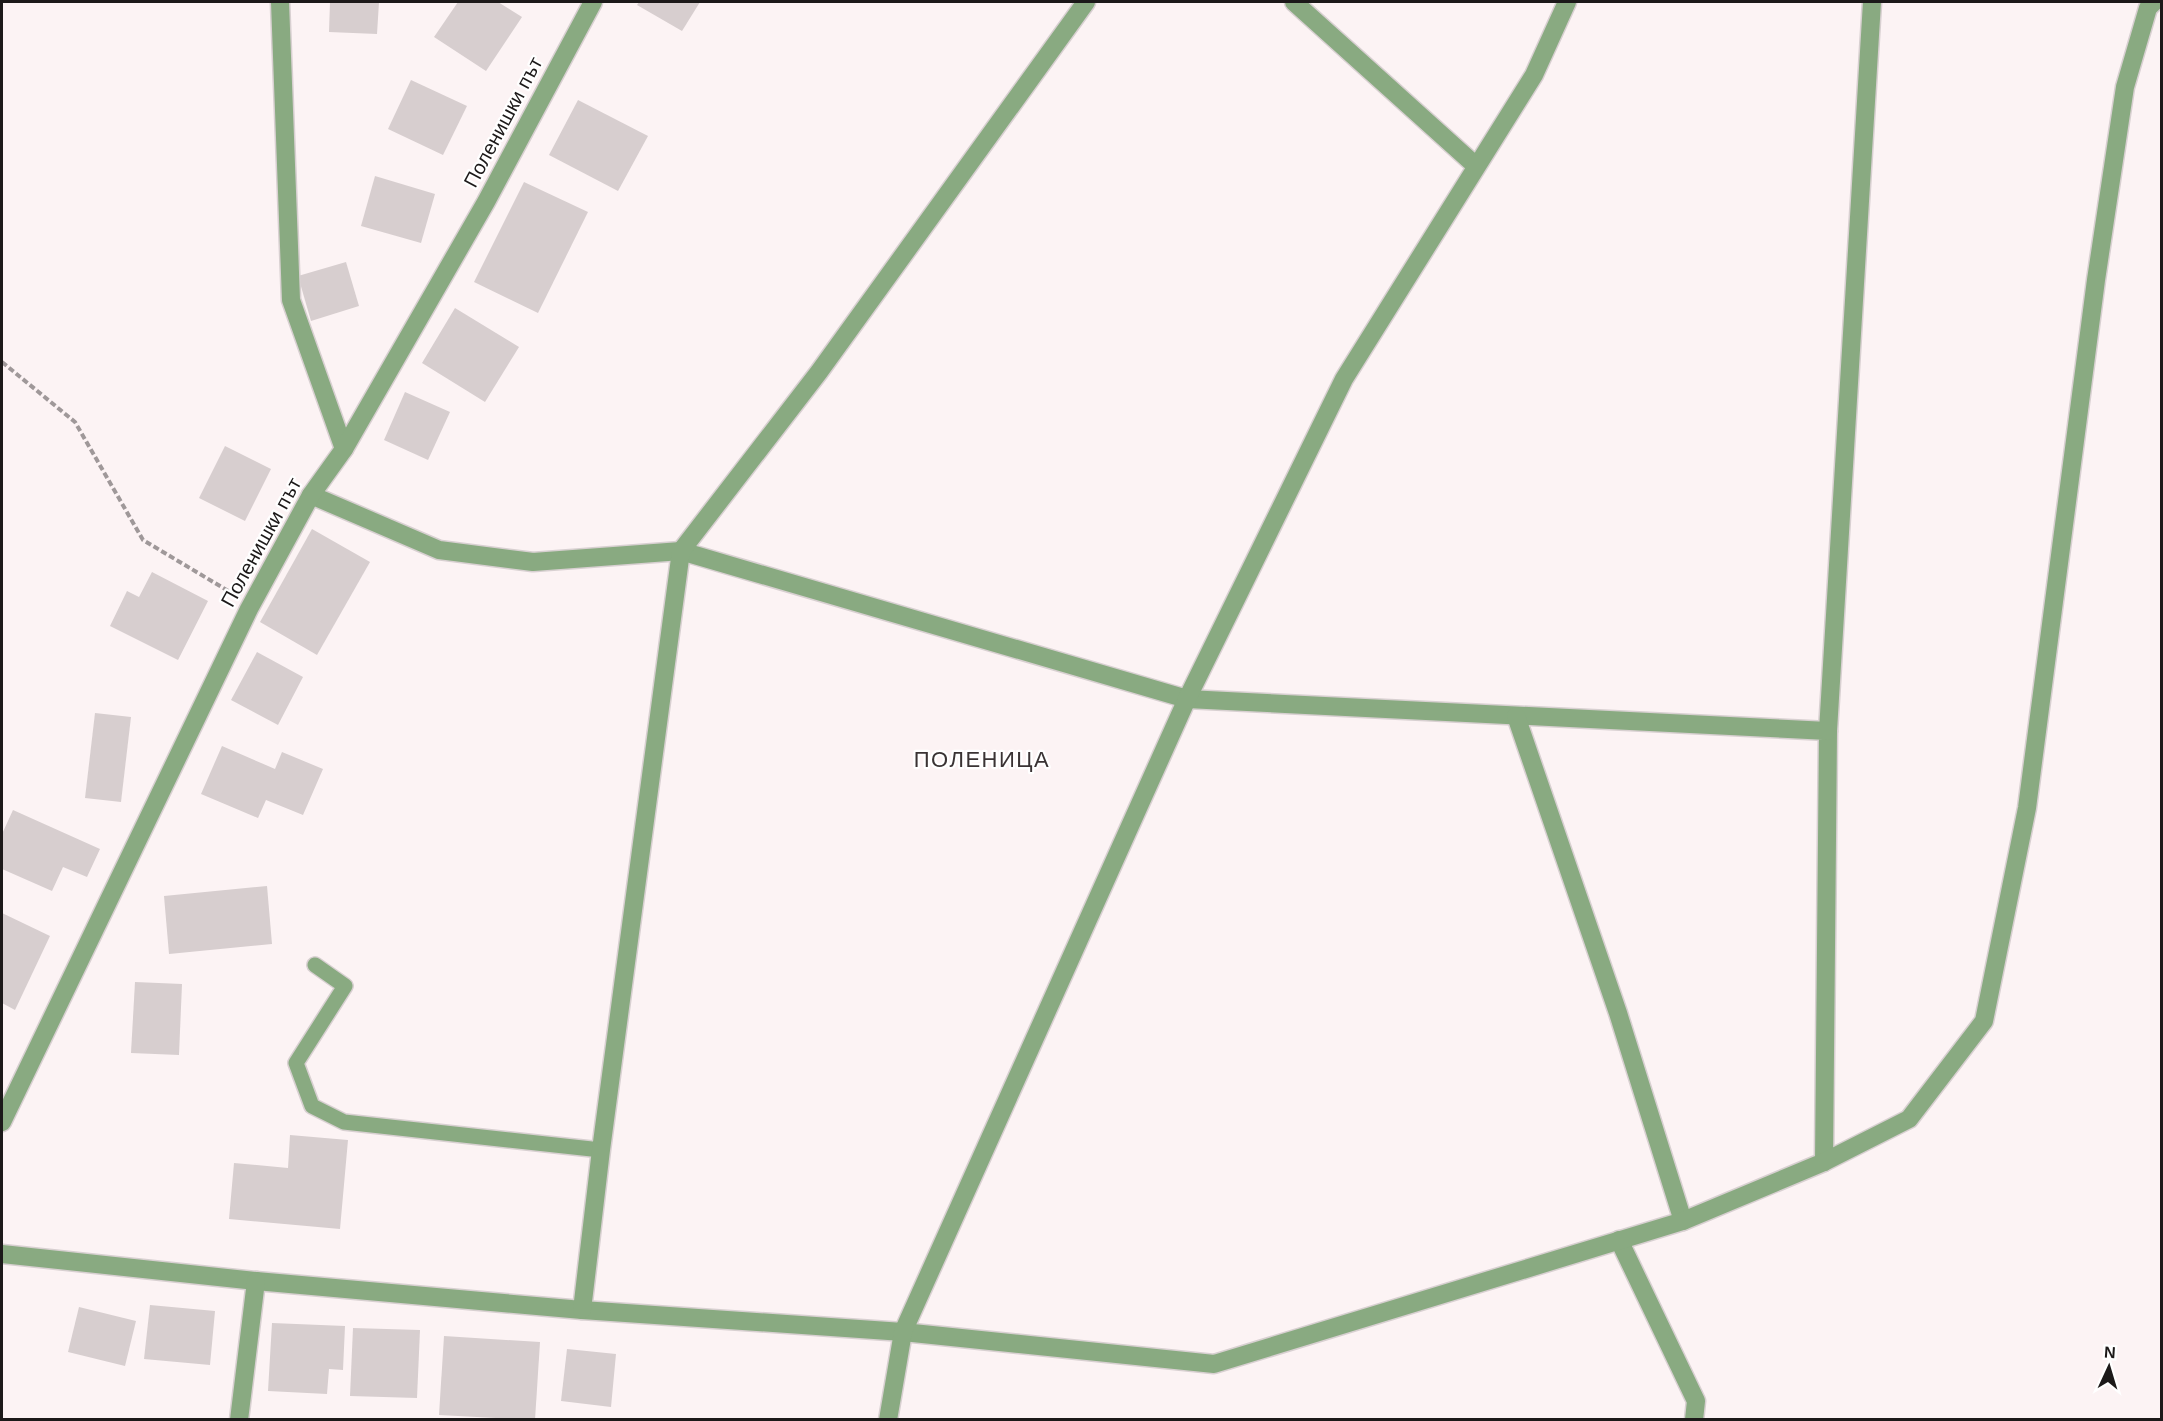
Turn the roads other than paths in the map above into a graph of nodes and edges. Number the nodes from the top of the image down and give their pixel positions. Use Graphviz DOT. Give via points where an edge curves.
graph roads {
  1 [pos="280,2"];
  2 [pos="593,2"];
  3 [pos="1086,2"];
  4 [pos="1294,2"];
  5 [pos="1567,2"];
  6 [pos="1872,2"];
  7 [pos="2154,2"];
  8 [pos="1476,166"];
  9 [pos="344,449"];
  10 [pos="311,495"];
  11 [pos="681,551"];
  12 [pos="1187,699"];
  13 [pos="1516,716"];
  14 [pos="1828,731"];
  15 [pos="315,965"];
  16 [pos="2,1122"];
  17 [pos="601,1150"];
  18 [pos="1824,1162"];
  19 [pos="1683,1221"];
  20 [pos="1619,1240"];
  21 [pos="2,1254"];
  22 [pos="256,1281"];
  23 [pos="582,1310"];
  24 [pos="903,1332"];
  25 [pos="239,1419"];
  26 [pos="888,1419"];
  27 [pos="1694,1419"];
  1 -- 9 [label="street" via="291,300"];
  2 -- 9 [label="street, Поленишки път" via="486,202"];
  3 -- 11 [label="street" via="819,372"];
  4 -- 8 [label="street"];
  5 -- 8 [label="street" via="1534,75"];
  6 -- 14 [label="street"];
  7 -- 18 [label="street" via="2148,8 2125,87 2027,808 1984,1021 1909,1119"];
  8 -- 12 [label="street" via="1344,380"];
  9 -- 10 [label="street, Поленишки път"];
  10 -- 11 [label="street" via="439,550 533,561"];
  10 -- 16 [label="street, Поленишки път" via="249,609"];
  11 -- 12 [label="street"];
  11 -- 17 [label="street"];
  12 -- 13 [label="street"];
  12 -- 24 [label="street"];
  13 -- 14 [label="street"];
  13 -- 19 [label="street" via="1618,1012"];
  14 -- 18 [label="street"];
  15 -- 17 [label="lane" via="345,986 296,1063 312,1106 344,1122"];
  17 -- 23 [label="street"];
  18 -- 19 [label="street"];
  19 -- 20 [label="street"];
  20 -- 24 [label="street" via="1214,1364"];
  20 -- 27 [label="street" via="1696,1401"];
  21 -- 22 [label="street"];
  22 -- 23 [label="street"];
  22 -- 25 [label="street"];
  23 -- 24 [label="street"];
  24 -- 26 [label="street"];
}
